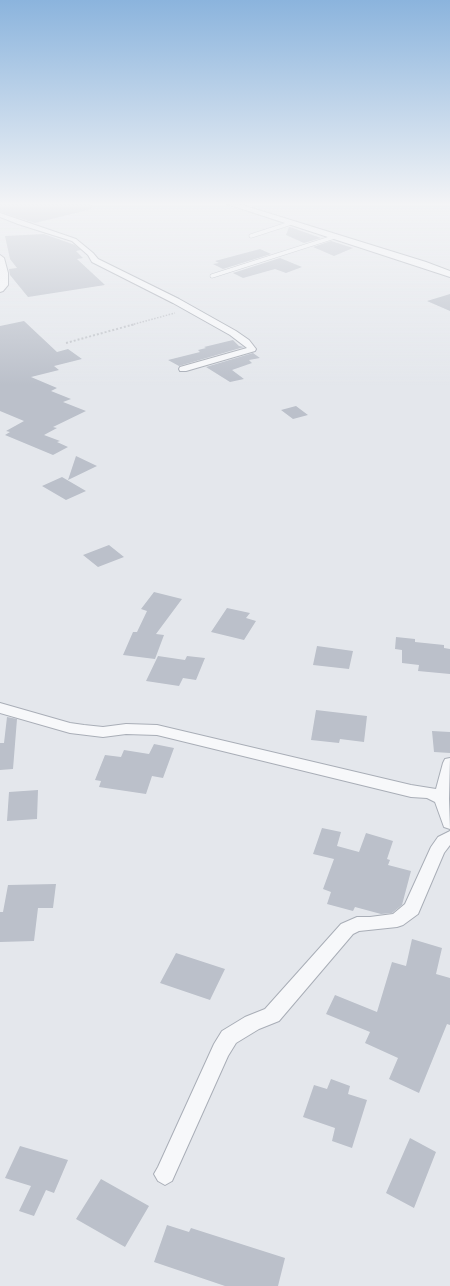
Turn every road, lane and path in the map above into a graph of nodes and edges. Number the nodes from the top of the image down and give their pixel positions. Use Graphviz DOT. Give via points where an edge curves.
graph roads {
  1 [pos="2,264"];
  2 [pos="103,264"];
  3 [pos="249,264"];
  4 [pos="423,264"];
  5 [pos="450,274"];
  6 [pos="212,276"];
  7 [pos="0,289"];
  8 [pos="190,309"];
  9 [pos="66,343"];
  10 [pos="183,369"];
  11 [pos="0,708"];
  12 [pos="450,763"];
  13 [pos="441,799"];
  14 [pos="450,823"];
  15 [pos="450,837"];
  16 [pos="165,1174"];
  1 -- 7 [label="street" via="4,273"];
  2 -- 8 [label="street"];
  3 -- 6 [label="lane"];
  4 -- 5 [label="street"];
  8 -- 9 [label="path"];
  8 -- 10 [label="street" via="233,333 252,349"];
  11 -- 13 [label="street" via="84,730 157,730 411,791 430,793"];
  12 -- 13 [label="street"];
  13 -- 14 [label="street"];
  15 -- 16 [label="street" via="437,851 412,909 397,920 357,924 347,929 272,1015 252,1023 229,1038 221,1050"];
}
